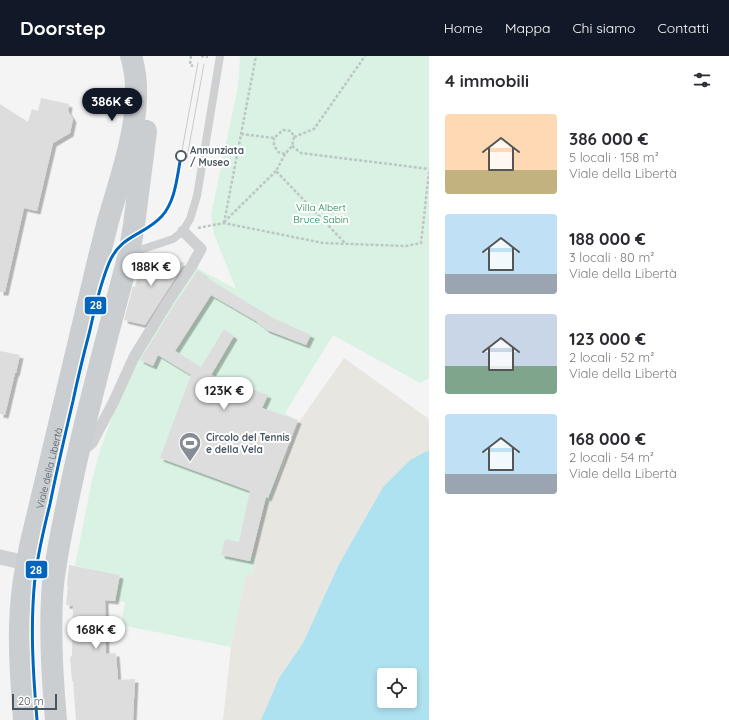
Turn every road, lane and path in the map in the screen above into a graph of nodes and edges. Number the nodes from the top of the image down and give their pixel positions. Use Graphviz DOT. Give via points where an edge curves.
graph roads {
  1 [pos="121,56"];
  2 [pos="131,56"];
  3 [pos="144,56"];
  4 [pos="192,56"];
  5 [pos="220,56"];
  6 [pos="256,56"];
  7 [pos="365,56"];
  8 [pos="193,66"];
  9 [pos="241,134"];
  10 [pos="294,137"];
  11 [pos="274,138"];
  12 [pos="292,146"];
  13 [pos="285,154"];
  14 [pos="429,169"];
  15 [pos="276,171"];
  16 [pos="429,172"];
  17 [pos="118,187"];
  18 [pos="224,223"];
  19 [pos="183,231"];
  20 [pos="345,244"];
  21 [pos="129,254"];
  22 [pos="77,455"];
  23 [pos="0,557"];
  24 [pos="27,563"];
  25 [pos="24,720"];
  26 [pos="56,720"];
  1 -- 17 [label="street" via="126,81 126,98"];
  2 -- 17 [label="main road, Viale della Libertà" via="136,79 136,96 127,156"];
  3 -- 21 [label="main road" via="148,75 148,113"];
  4 -- 8 [label="path" via="190,65"];
  5 -- 19 [label="lane" via="197,196 190,219"];
  6 -- 9 [label="path"];
  7 -- 10 [label="path" via="314,128"];
  9 -- 11 [label="path"];
  9 -- 18 [label="path"];
  10 -- 11 [label="path" via="290,131 283,130"];
  10 -- 12 [label="path"];
  11 -- 13 [label="path" via="278,152"];
  12 -- 13 [label="path"];
  12 -- 14 [label="path" via="301,153"];
  13 -- 15 [label="path"];
  15 -- 18 [label="path"];
  15 -- 20 [label="path"];
  16 -- 20 [label="path" via="421,243 406,246"];
  17 -- 24 [label="main road, Viale della Libertà"];
  18 -- 19 [label="path"];
  18 -- 20 [label="path" via="323,243"];
  19 -- 21 [label="lane" via="173,239"];
  19 -- 22 [label="street" via="201,249 134,357 92,443"];
  21 -- 22 [label="main road"];
  22 -- 26 [label="main road" via="58,546 53,585 51,646"];
  23 -- 24 [label="street"];
  24 -- 25 [label="main road, Viale della Libertà" via="20,640"];
}
